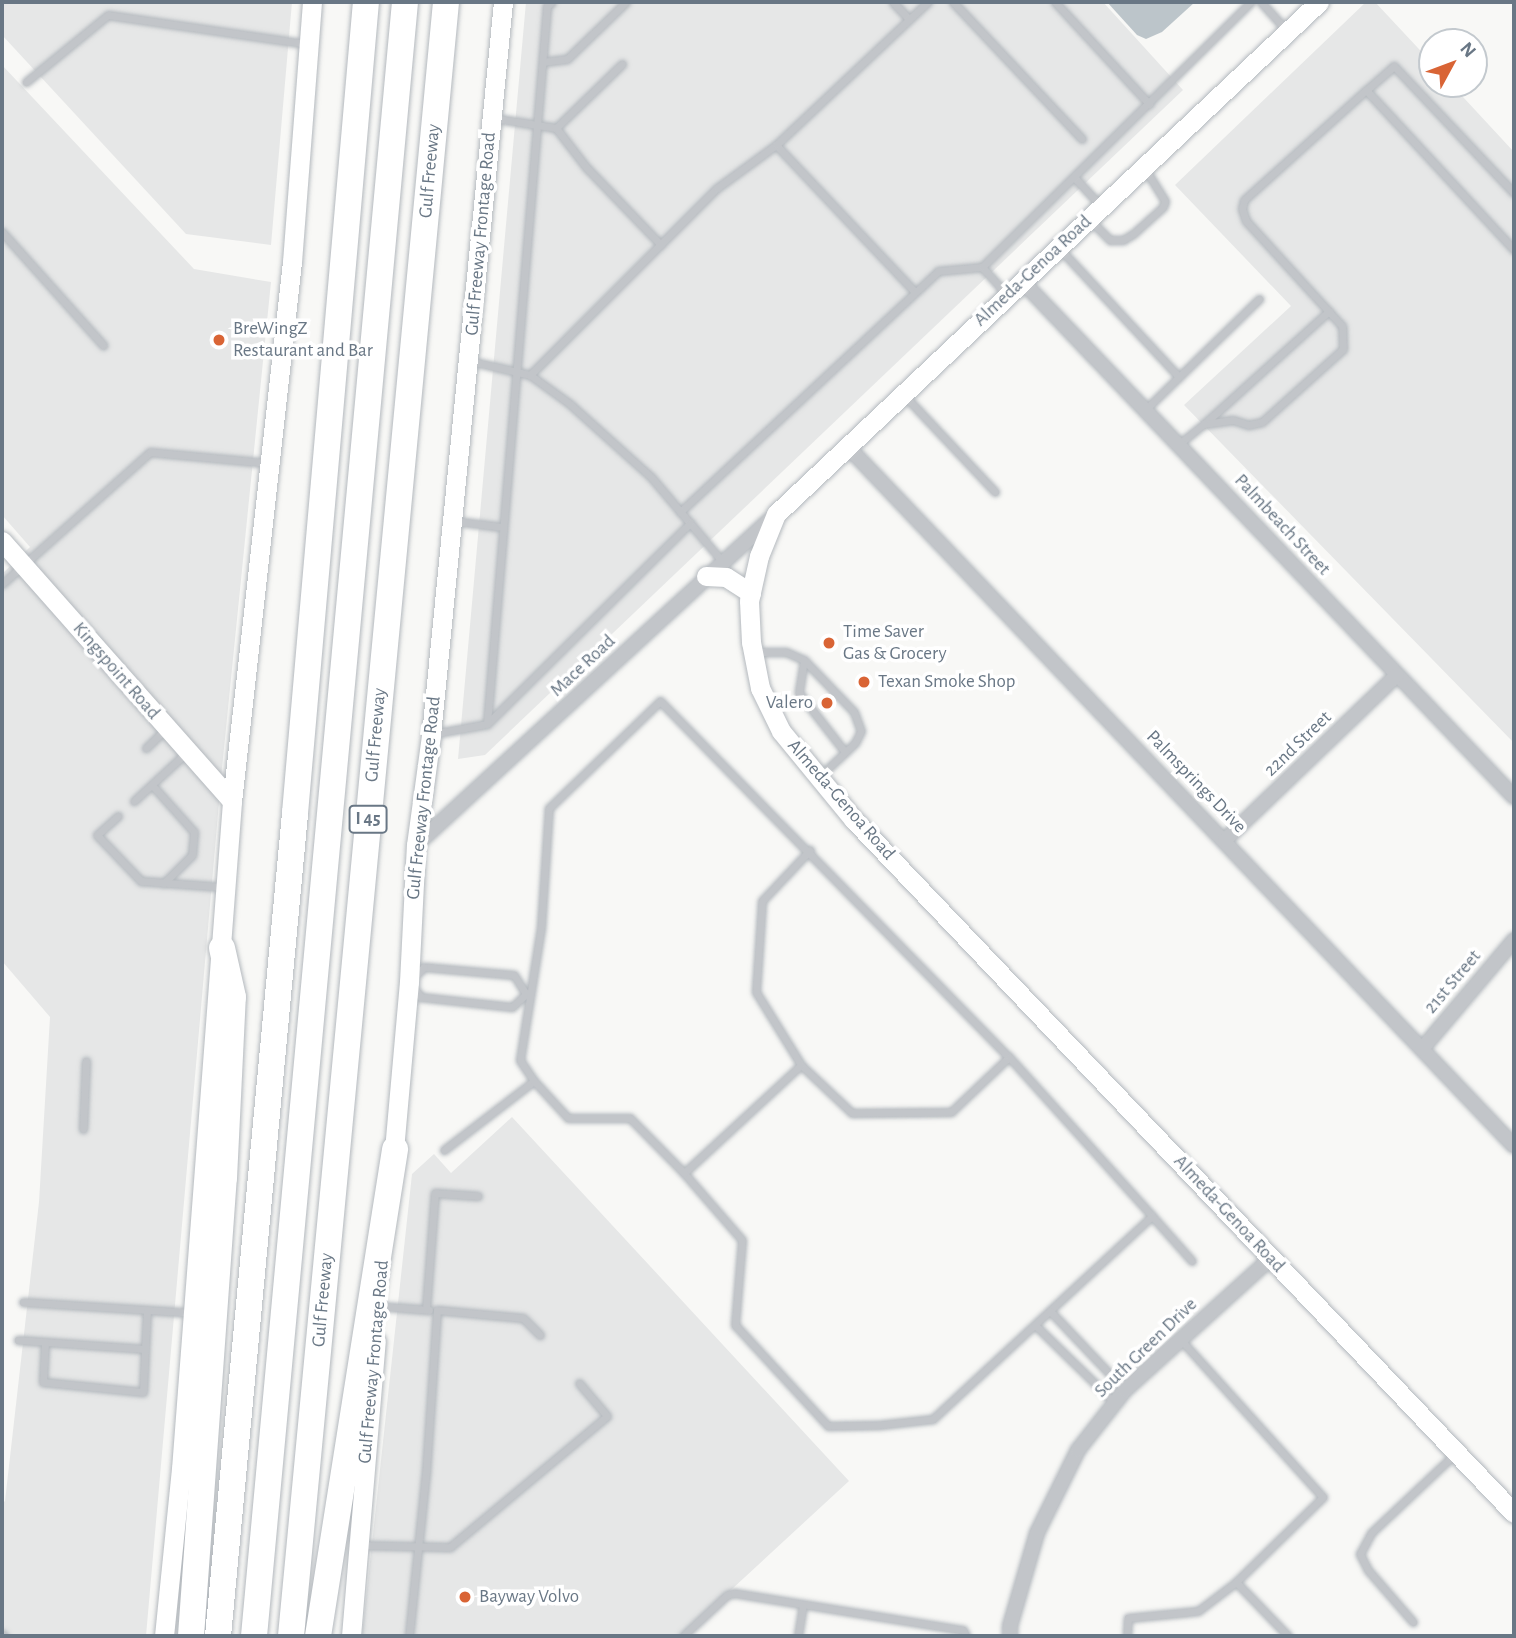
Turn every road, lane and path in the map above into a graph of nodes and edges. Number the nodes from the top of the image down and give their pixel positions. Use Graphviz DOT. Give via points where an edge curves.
graph roads {
  1 [pos="312,2"];
  2 [pos="366,2"];
  3 [pos="405,2"];
  4 [pos="446,2"];
  5 [pos="503,2"];
  6 [pos="552,2"];
  7 [pos="626,2"];
  8 [pos="893,2"];
  9 [pos="928,2"];
  10 [pos="953,2"];
  11 [pos="1055,2"];
  12 [pos="1251,2"];
  13 [pos="1261,2"];
  14 [pos="1319,2"];
  15 [pos="909,19"];
  16 [pos="1287,32"];
  17 [pos="308,44"];
  18 [pos="543,62"];
  19 [pos="622,64"];
  20 [pos="26,82"];
  21 [pos="1366,90"];
  22 [pos="1149,104"];
  23 [pos="492,118"];
  24 [pos="539,126"];
  25 [pos="556,128"];
  26 [pos="1082,139"];
  27 [pos="776,145"];
  28 [pos="1144,166"];
  29 [pos="1074,177"];
  30 [pos="1514,193"];
  31 [pos="1095,212"];
  32 [pos="2,232"];
  33 [pos="661,244"];
  34 [pos="1058,247"];
  35 [pos="1514,250"];
  36 [pos="982,267"];
  37 [pos="1022,281"];
  38 [pos="915,292"];
  39 [pos="1007,295"];
  40 [pos="1259,299"];
  41 [pos="1329,311"];
  42 [pos="103,345"];
  43 [pos="469,361"];
  44 [pos="514,369"];
  45 [pos="530,375"];
  46 [pos="1179,377"];
  47 [pos="904,394"];
  48 [pos="1146,409"];
  49 [pos="1204,424"];
  50 [pos="1179,444"];
  51 [pos="849,447"];
  52 [pos="270,463"];
  53 [pos="995,492"];
  54 [pos="680,512"];
  55 [pos="776,514"];
  56 [pos="453,521"];
  57 [pos="690,523"];
  58 [pos="502,527"];
  59 [pos="2,541"];
  60 [pos="722,561"];
  61 [pos="23,564"];
  62 [pos="706,576"];
  63 [pos="2,584"];
  64 [pos="751,593"];
  65 [pos="753,652"];
  66 [pos="804,660"];
  67 [pos="1397,675"];
  68 [pos="487,724"];
  69 [pos="167,729"];
  70 [pos="431,734"];
  71 [pos="146,748"];
  72 [pos="188,752"];
  73 [pos="845,752"];
  74 [pos="818,777"];
  75 [pos="152,785"];
  76 [pos="1514,797"];
  77 [pos="134,801"];
  78 [pos="232,801"];
  79 [pos="118,816"];
  80 [pos="1225,840"];
  81 [pos="416,845"];
  82 [pos="810,850"];
  83 [pos="163,883"];
  84 [pos="227,887"];
  85 [pos="1514,940"];
  86 [pos="222,948"];
  87 [pos="409,982"];
  88 [pos="528,994"];
  89 [pos="1422,1049"];
  90 [pos="1009,1057"];
  91 [pos="86,1061"];
  92 [pos="802,1065"];
  93 [pos="534,1081"];
  94 [pos="83,1129"];
  95 [pos="1514,1146"];
  96 [pos="394,1149"];
  97 [pos="444,1150"];
  98 [pos="684,1173"];
  99 [pos="478,1196"];
  100 [pos="1152,1216"];
  101 [pos="1270,1259"];
  102 [pos="1192,1261"];
  103 [pos="23,1302"];
  104 [pos="379,1306"];
  105 [pos="426,1309"];
  106 [pos="147,1310"];
  107 [pos="437,1310"];
  108 [pos="1050,1311"];
  109 [pos="191,1313"];
  110 [pos="1035,1325"];
  111 [pos="540,1335"];
  112 [pos="1180,1339"];
  113 [pos="18,1340"];
  114 [pos="45,1342"];
  115 [pos="145,1349"];
  116 [pos="579,1383"];
  117 [pos="1125,1390"];
  118 [pos="1114,1402"];
  119 [pos="1456,1452"];
  120 [pos="1514,1513"];
  121 [pos="358,1545"];
  122 [pos="418,1547"];
  123 [pos="1236,1582"];
  124 [pos="803,1604"];
  125 [pos="1413,1622"];
  126 [pos="164,1636"];
  127 [pos="191,1636"];
  128 [pos="218,1636"];
  129 [pos="254,1636"];
  130 [pos="291,1636"];
  131 [pos="318,1636"];
  132 [pos="351,1636"];
  133 [pos="409,1636"];
  134 [pos="683,1636"];
  135 [pos="798,1636"];
  136 [pos="965,1636"];
  137 [pos="1010,1636"];
  138 [pos="1127,1636"];
  139 [pos="1288,1636"];
  1 -- 17 [label="main road"];
  2 -- 128 [label="highway"];
  3 -- 129 [label="highway, Gulf Freeway / I 45"];
  4 -- 130 [label="highway, Gulf Freeway / I 45"];
  5 -- 23 [label="main road, Gulf Freeway Frontage Road"];
  6 -- 18 [label="lane" via="547,6"];
  7 -- 18 [label="lane" via="567,59"];
  8 -- 15 [label="lane"];
  9 -- 15 [label="lane"];
  10 -- 26 [label="lane"];
  11 -- 22 [label="lane"];
  12 -- 22 [label="lane"];
  13 -- 16 [label="lane"];
  14 -- 16 [label="main road, Almeda-Genoa Road"];
  15 -- 27 [label="lane"];
  16 -- 28 [label="main road, Almeda-Genoa Road"];
  17 -- 20 [label="lane" via="108,15"];
  17 -- 52 [label="main road" via="292,262"];
  18 -- 24 [label="lane"];
  19 -- 25 [label="lane"];
  21 -- 30 [label="lane" via="1394,66"];
  21 -- 35 [label="lane"];
  21 -- 41 [label="lane" via="1244,200 1246,220"];
  22 -- 29 [label="lane"];
  23 -- 24 [label="lane"];
  23 -- 43 [label="main road, Gulf Freeway Frontage Road"];
  24 -- 25 [label="lane"];
  24 -- 44 [label="lane"];
  25 -- 33 [label="lane" via="586,167"];
  27 -- 33 [label="lane" via="717,188"];
  27 -- 38 [label="lane"];
  28 -- 31 [label="main road, Almeda-Genoa Road"];
  28 -- 31 [label="lane" via="1163,196 1163,207 1133,234 1116,242"];
  29 -- 31 [label="lane"];
  29 -- 36 [label="lane"];
  31 -- 34 [label="main road, Almeda-Genoa Road"];
  32 -- 42 [label="lane"];
  33 -- 45 [label="lane"];
  34 -- 37 [label="main road, Almeda-Genoa Road"];
  34 -- 46 [label="lane"];
  36 -- 38 [label="lane" via="938,271"];
  36 -- 39 [label="lane"];
  37 -- 39 [label="main road, Almeda-Genoa Road"];
  37 -- 48 [label="street, Palmbeach Street"];
  38 -- 54 [label="lane"];
  39 -- 47 [label="main road, Almeda-Genoa Road"];
  40 -- 46 [label="lane"];
  41 -- 49 [label="lane"];
  41 -- 49 [label="lane" via="1342,326 1343,349 1262,422"];
  43 -- 44 [label="lane"];
  43 -- 56 [label="main road, Gulf Freeway Frontage Road"];
  44 -- 45 [label="lane"];
  44 -- 58 [label="lane"];
  45 -- 54 [label="lane" via="618,445"];
  46 -- 48 [label="lane"];
  47 -- 51 [label="main road, Almeda-Genoa Road"];
  47 -- 53 [label="lane"];
  48 -- 50 [label="street, Palmbeach Street"];
  49 -- 50 [label="lane"];
  50 -- 67 [label="street, Palmbeach Street"];
  51 -- 55 [label="main road, Almeda-Genoa Road"];
  51 -- 80 [label="street, Palmsprings Drive"];
  52 -- 61 [label="lane" via="150,452"];
  52 -- 78 [label="main road"];
  54 -- 57 [label="lane"];
  55 -- 60 [label="street, Mace Road"];
  55 -- 64 [label="main road, Almeda-Genoa Road" via="759,556"];
  56 -- 58 [label="lane"];
  56 -- 70 [label="main road, Gulf Freeway Frontage Road"];
  57 -- 60 [label="lane"];
  57 -- 68 [label="lane"];
  58 -- 68 [label="lane"];
  59 -- 61 [label="main road, Kingspoint Road"];
  60 -- 62 [label="street, Mace Road"];
  61 -- 63 [label="lane"];
  61 -- 69 [label="main road, Kingspoint Road"];
  62 -- 64 [label="main road" via="726,578"];
  62 -- 81 [label="street, Mace Road"];
  64 -- 65 [label="main road, Almeda-Genoa Road"];
  65 -- 66 [label="lane" via="786,652"];
  65 -- 74 [label="main road, Almeda-Genoa Road" via="760,688 781,731"];
  66 -- 73 [label="lane" via="799,693"];
  66 -- 73 [label="lane" via="854,712 861,731"];
  67 -- 76 [label="street, Palmbeach Street"];
  67 -- 80 [label="street, 22nd Street"];
  68 -- 70 [label="lane"];
  69 -- 71 [label="lane"];
  69 -- 72 [label="main road, Kingspoint Road"];
  70 -- 81 [label="main road, Gulf Freeway Frontage Road"];
  72 -- 75 [label="lane"];
  72 -- 78 [label="main road, Kingspoint Road"];
  73 -- 74 [label="lane"];
  74 -- 101 [label="main road, Almeda-Genoa Road"];
  75 -- 77 [label="lane"];
  75 -- 83 [label="lane" via="194,832 192,855"];
  78 -- 84 [label="main road"];
  79 -- 83 [label="lane" via="97,835 141,881"];
  80 -- 89 [label="street, Palmsprings Drive"];
  81 -- 87 [label="main road, Gulf Freeway Frontage Road"];
  82 -- 88 [label="lane" via="660,701 550,808 541,927"];
  82 -- 90 [label="lane"];
  82 -- 92 [label="lane" via="762,901 756,992"];
  83 -- 84 [label="lane"];
  84 -- 86 [label="main road"];
  85 -- 89 [label="street, 21st Street"];
  86 -- 109 [label="main road"];
  86 -- 127 [label="highway" via="233,997"];
  87 -- 88 [label="lane" via="421,997 512,1007"];
  87 -- 88 [label="lane" via="424,967 469,970 514,975"];
  87 -- 96 [label="main road, Gulf Freeway Frontage Road"];
  88 -- 93 [label="lane" via="520,1060"];
  89 -- 95 [label="street, Palmsprings Drive"];
  90 -- 92 [label="lane" via="951,1112 852,1113"];
  90 -- 100 [label="lane"];
  91 -- 94 [label="lane"];
  92 -- 98 [label="lane"];
  93 -- 97 [label="lane"];
  93 -- 98 [label="lane" via="568,1118 630,1118"];
  96 -- 104 [label="main road, Gulf Freeway Frontage Road"];
  96 -- 131 [label="highway"];
  98 -- 110 [label="lane" via="742,1240 735,1325 828,1426 933,1419"];
  99 -- 105 [label="lane" via="435,1193"];
  100 -- 102 [label="lane"];
  100 -- 108 [label="lane"];
  101 -- 112 [label="street, South Green Drive"];
  101 -- 119 [label="main road, Almeda-Genoa Road"];
  103 -- 106 [label="lane"];
  104 -- 105 [label="lane"];
  104 -- 121 [label="main road, Gulf Freeway Frontage Road"];
  105 -- 107 [label="lane"];
  106 -- 109 [label="lane"];
  106 -- 115 [label="lane"];
  107 -- 111 [label="lane" via="523,1318"];
  107 -- 122 [label="lane"];
  108 -- 110 [label="lane"];
  108 -- 117 [label="lane"];
  109 -- 126 [label="main road"];
  110 -- 118 [label="lane"];
  112 -- 117 [label="street, South Green Drive"];
  112 -- 123 [label="lane" via="1323,1497"];
  113 -- 114 [label="lane"];
  114 -- 115 [label="lane"];
  114 -- 115 [label="lane" via="43,1382 143,1392"];
  116 -- 122 [label="lane" via="607,1416 450,1547"];
  117 -- 118 [label="street, South Green Drive"];
  118 -- 137 [label="street, South Green Drive" via="1078,1450 1037,1533"];
  119 -- 120 [label="main road, Almeda-Genoa Road"];
  119 -- 125 [label="lane" via="1371,1533 1360,1554 1368,1570"];
  121 -- 122 [label="lane"];
  121 -- 132 [label="main road, Gulf Freeway Frontage Road"];
  122 -- 133 [label="lane"];
  123 -- 138 [label="lane" via="1198,1611 1128,1618"];
  123 -- 139 [label="lane"];
  124 -- 134 [label="lane" via="734,1593"];
  124 -- 135 [label="lane"];
  124 -- 136 [label="lane" via="963,1630"];
}
